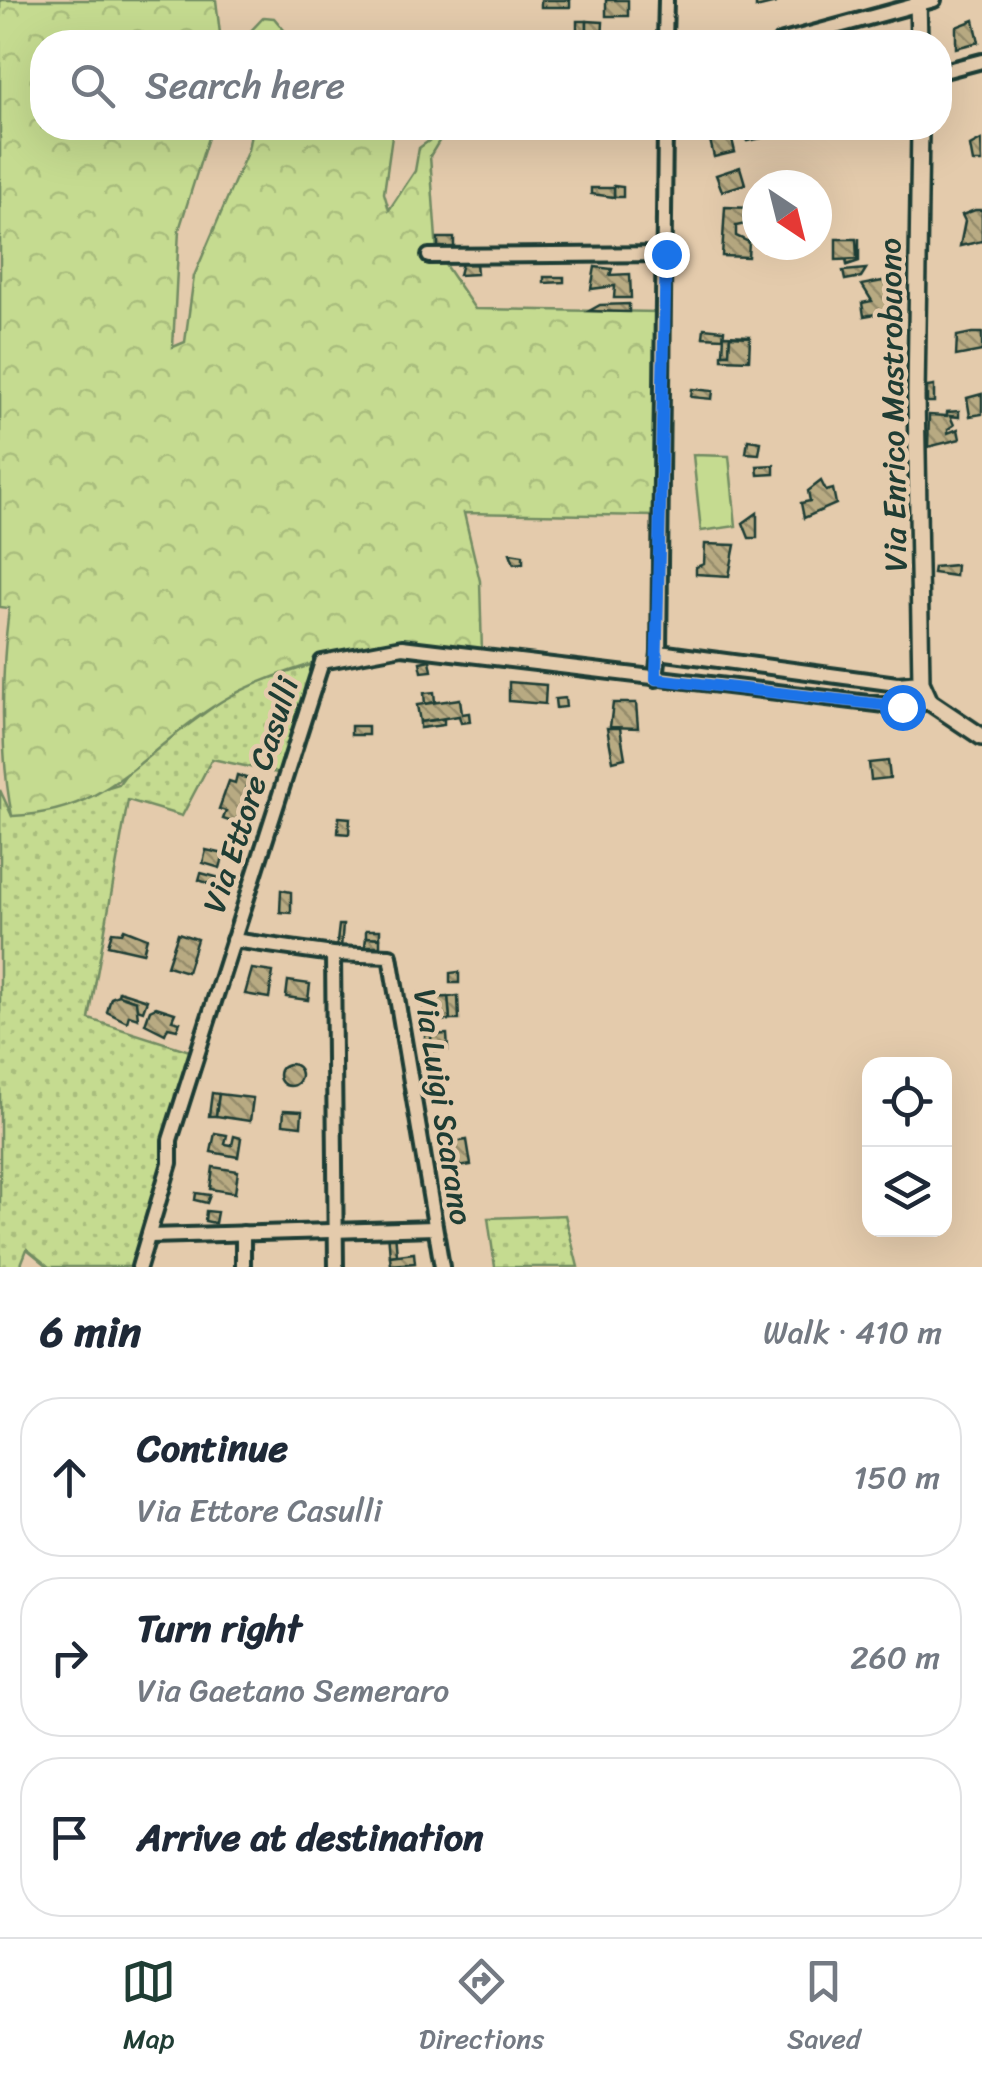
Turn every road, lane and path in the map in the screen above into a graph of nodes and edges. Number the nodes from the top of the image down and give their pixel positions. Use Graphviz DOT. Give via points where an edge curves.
graph roads {
  1 [pos="666,0"];
  2 [pos="924,2"];
  3 [pos="666,30"];
  4 [pos="823,30"];
  5 [pos="920,30"];
  6 [pos="982,62"];
  7 [pos="952,69"];
  8 [pos="665,140"];
  9 [pos="920,140"];
  10 [pos="666,254"];
  11 [pos="429,256"];
  12 [pos="659,652"];
  13 [pos="656,679"];
  14 [pos="922,682"];
  15 [pos="930,702"];
  16 [pos="982,737"];
  17 [pos="233,940"];
  18 [pos="333,954"];
  19 [pos="435,1228"];
  20 [pos="335,1229"];
  21 [pos="242,1232"];
  22 [pos="150,1236"];
  23 [pos="139,1267"];
  24 [pos="243,1267"];
  25 [pos="336,1267"];
  26 [pos="442,1267"];
  1 -- 3 [label="street"];
  2 -- 4 [label="street"];
  2 -- 5 [label="street"];
  6 -- 7 [label="street"];
  8 -- 10 [label="street"];
  9 -- 14 [label="street, Via Enrico Mastrobuono"];
  10 -- 11 [label="street"];
  10 -- 12 [label="street"];
  12 -- 13 [label="street"];
  12 -- 14 [label="street"];
  13 -- 15 [label="street, Via Ettore Casulli" via="902,707"];
  13 -- 17 [label="street, Via Ettore Casulli" via="402,647 322,662"];
  14 -- 15 [label="street"];
  15 -- 16 [label="street"];
  17 -- 18 [label="street"];
  17 -- 22 [label="street, Via Ettore Casulli" via="170,1140"];
  18 -- 19 [label="street, Via Luigi Scarano" via="390,956"];
  18 -- 20 [label="street"];
  19 -- 20 [label="street"];
  19 -- 26 [label="street, Via Luigi Scarano"];
  20 -- 21 [label="street"];
  20 -- 25 [label="street"];
  21 -- 22 [label="street"];
  21 -- 24 [label="street"];
  22 -- 23 [label="street, Via Ettore Casulli"];
}
